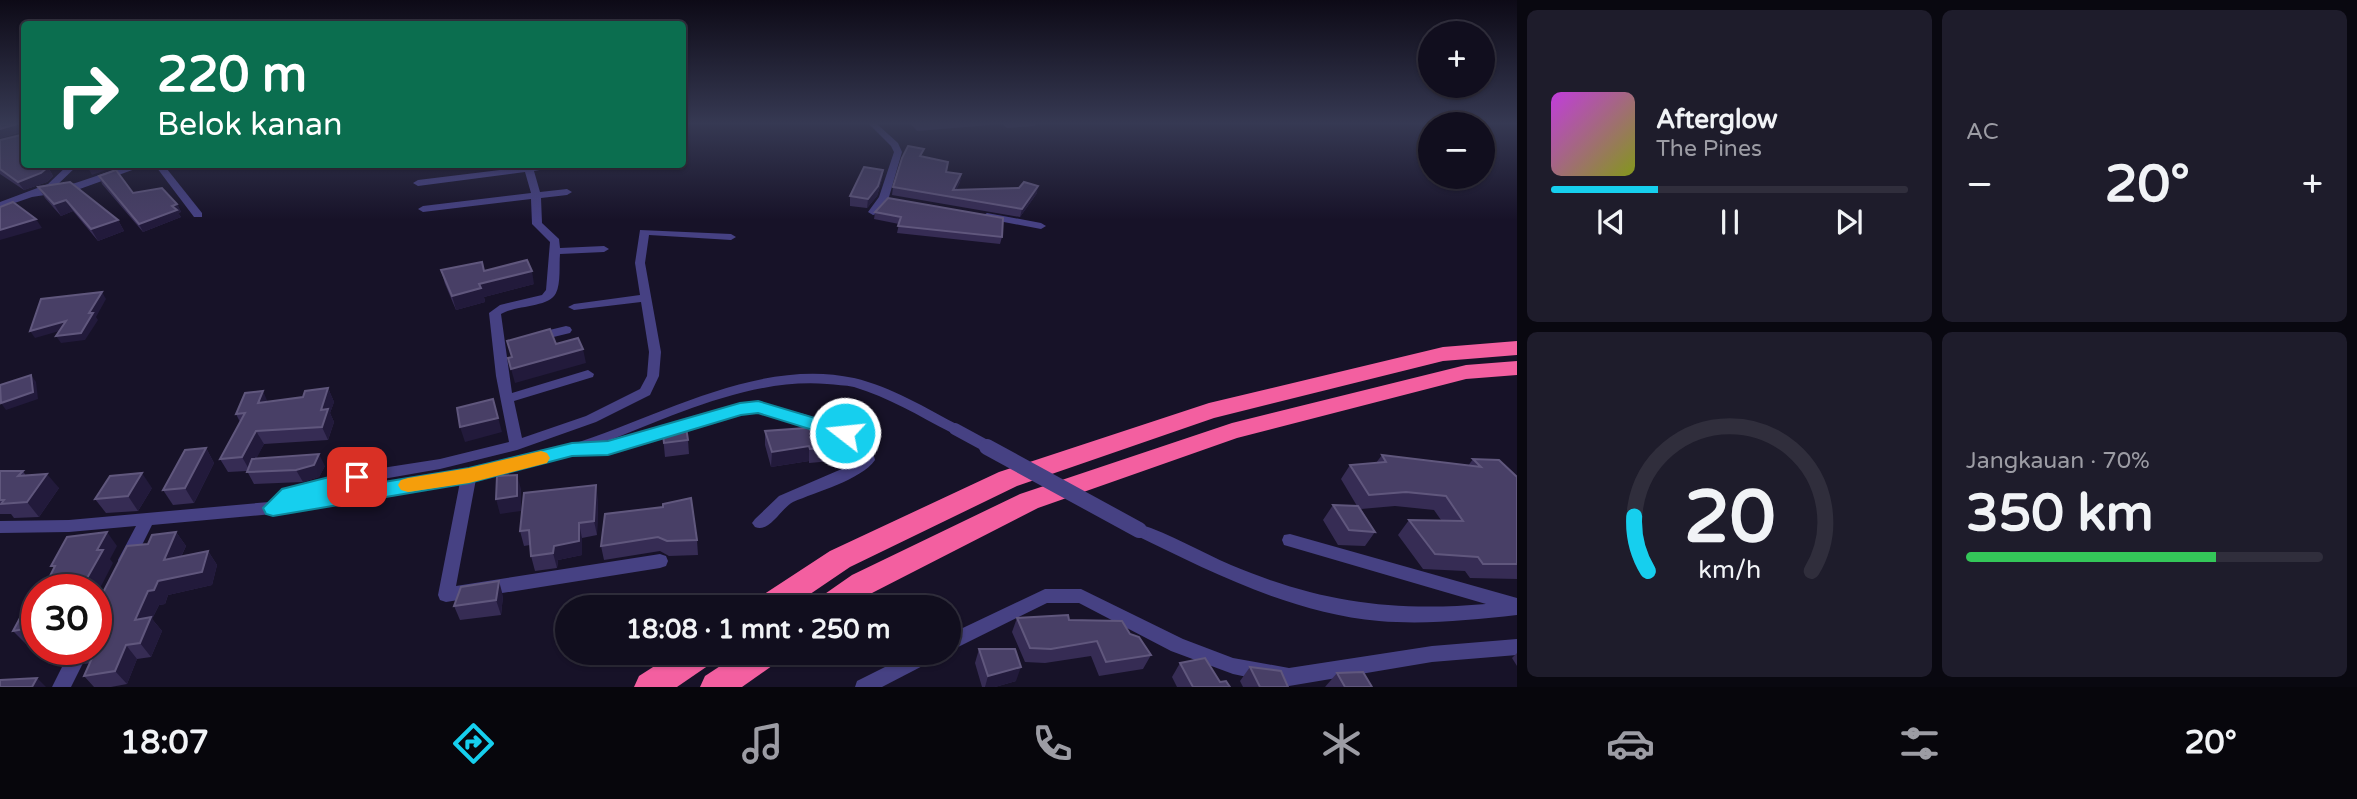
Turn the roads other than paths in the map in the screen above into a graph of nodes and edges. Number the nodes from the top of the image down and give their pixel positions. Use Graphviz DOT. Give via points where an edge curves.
graph roads {
  1 [pos="896,156"];
  2 [pos="71,168"];
  3 [pos="133,168"];
  4 [pos="161,168"];
  5 [pos="521,168"];
  6 [pos="528,168"];
  7 [pos="418,183"];
  8 [pos="567,192"];
  9 [pos="33,194"];
  10 [pos="536,196"];
  11 [pos="884,199"];
  12 [pos="897,201"];
  13 [pos="0,205"];
  14 [pos="423,209"];
  15 [pos="873,212"];
  16 [pos="974,214"];
  17 [pos="198,215"];
  18 [pos="1041,226"];
  19 [pos="731,237"];
  20 [pos="604,249"];
  21 [pos="554,251"];
  22 [pos="646,299"];
  23 [pos="574,307"];
  24 [pos="566,330"];
  25 [pos="526,339"];
  26 [pos="513,343"];
  27 [pos="499,346"];
  28 [pos="1517,348"];
  29 [pos="1517,368"];
  30 [pos="587,374"];
  31 [pos="506,399"];
  32 [pos="517,445"];
  33 [pos="572,449"];
  34 [pos="469,475"];
  35 [pos="273,508"];
  36 [pos="147,520"];
  37 [pos="760,523"];
  38 [pos="0,527"];
  39 [pos="1139,530"];
  40 [pos="1290,541"];
  41 [pos="660,561"];
  42 [pos="119,575"];
  43 [pos="786,595"];
  44 [pos="847,595"];
  45 [pos="1517,607"];
  46 [pos="961,638"];
  47 [pos="1517,647"];
  48 [pos="73,665"];
  49 [pos="683,665"];
  50 [pos="748,665"];
  51 [pos="907,665"];
  52 [pos="61,687"];
  53 [pos="650,687"];
  54 [pos="716,687"];
  55 [pos="864,687"];
  1 -- 11 [label="street"];
  2 -- 9 [label="street" via="56,183"];
  3 -- 9 [label="street" via="74,188"];
  4 -- 17 [label="street"];
  5 -- 7 [label="street"];
  6 -- 10 [label="street"];
  8 -- 10 [label="street"];
  9 -- 13 [label="street"];
  10 -- 14 [label="street"];
  10 -- 21 [label="street" via="537,224 555,241"];
  11 -- 12 [label="street"];
  11 -- 15 [label="street"];
  16 -- 18 [label="street"];
  19 -- 22 [label="street" via="644,232 640,263"];
  20 -- 21 [label="street"];
  21 -- 27 [label="street" via="552,291 546,298 495,313"];
  22 -- 23 [label="street"];
  22 -- 32 [label="street" via="655,352 653,376 645,392 591,419"];
  24 -- 25 [label="street"];
  26 -- 27 [label="street"];
  27 -- 31 [label="street"];
  28 -- 43 [label="highway" via="1443,354 1209,411 1008,479 840,559"];
  29 -- 44 [label="highway" via="1466,372 1232,431 1028,501"];
  30 -- 31 [label="street"];
  31 -- 32 [label="street"];
  32 -- 35 [label="street" via="440,464 337,481 289,494"];
  33 -- 34 [label="street"];
  33 -- 37 [label="street" via="608,448 758,407 845,433 865,446 868,460 784,500"];
  33 -- 39 [label="street, bridge" via="720,394 773,381 852,382 890,395"];
  34 -- 35 [label="street"];
  34 -- 41 [label="street" via="446,595"];
  35 -- 36 [label="street"];
  36 -- 38 [label="street"];
  36 -- 42 [label="street"];
  39 -- 45 [label="street" via="1240,578 1313,601 1376,613 1427,615"];
  40 -- 45 [label="street"];
  46 -- 47 [label="street" via="1045,596 1081,596 1177,645 1233,666 1289,677 1432,653"];
  48 -- 52 [label="street"];
  49 -- 53 [label="highway"];
  50 -- 54 [label="highway"];
  51 -- 55 [label="street"];
}
